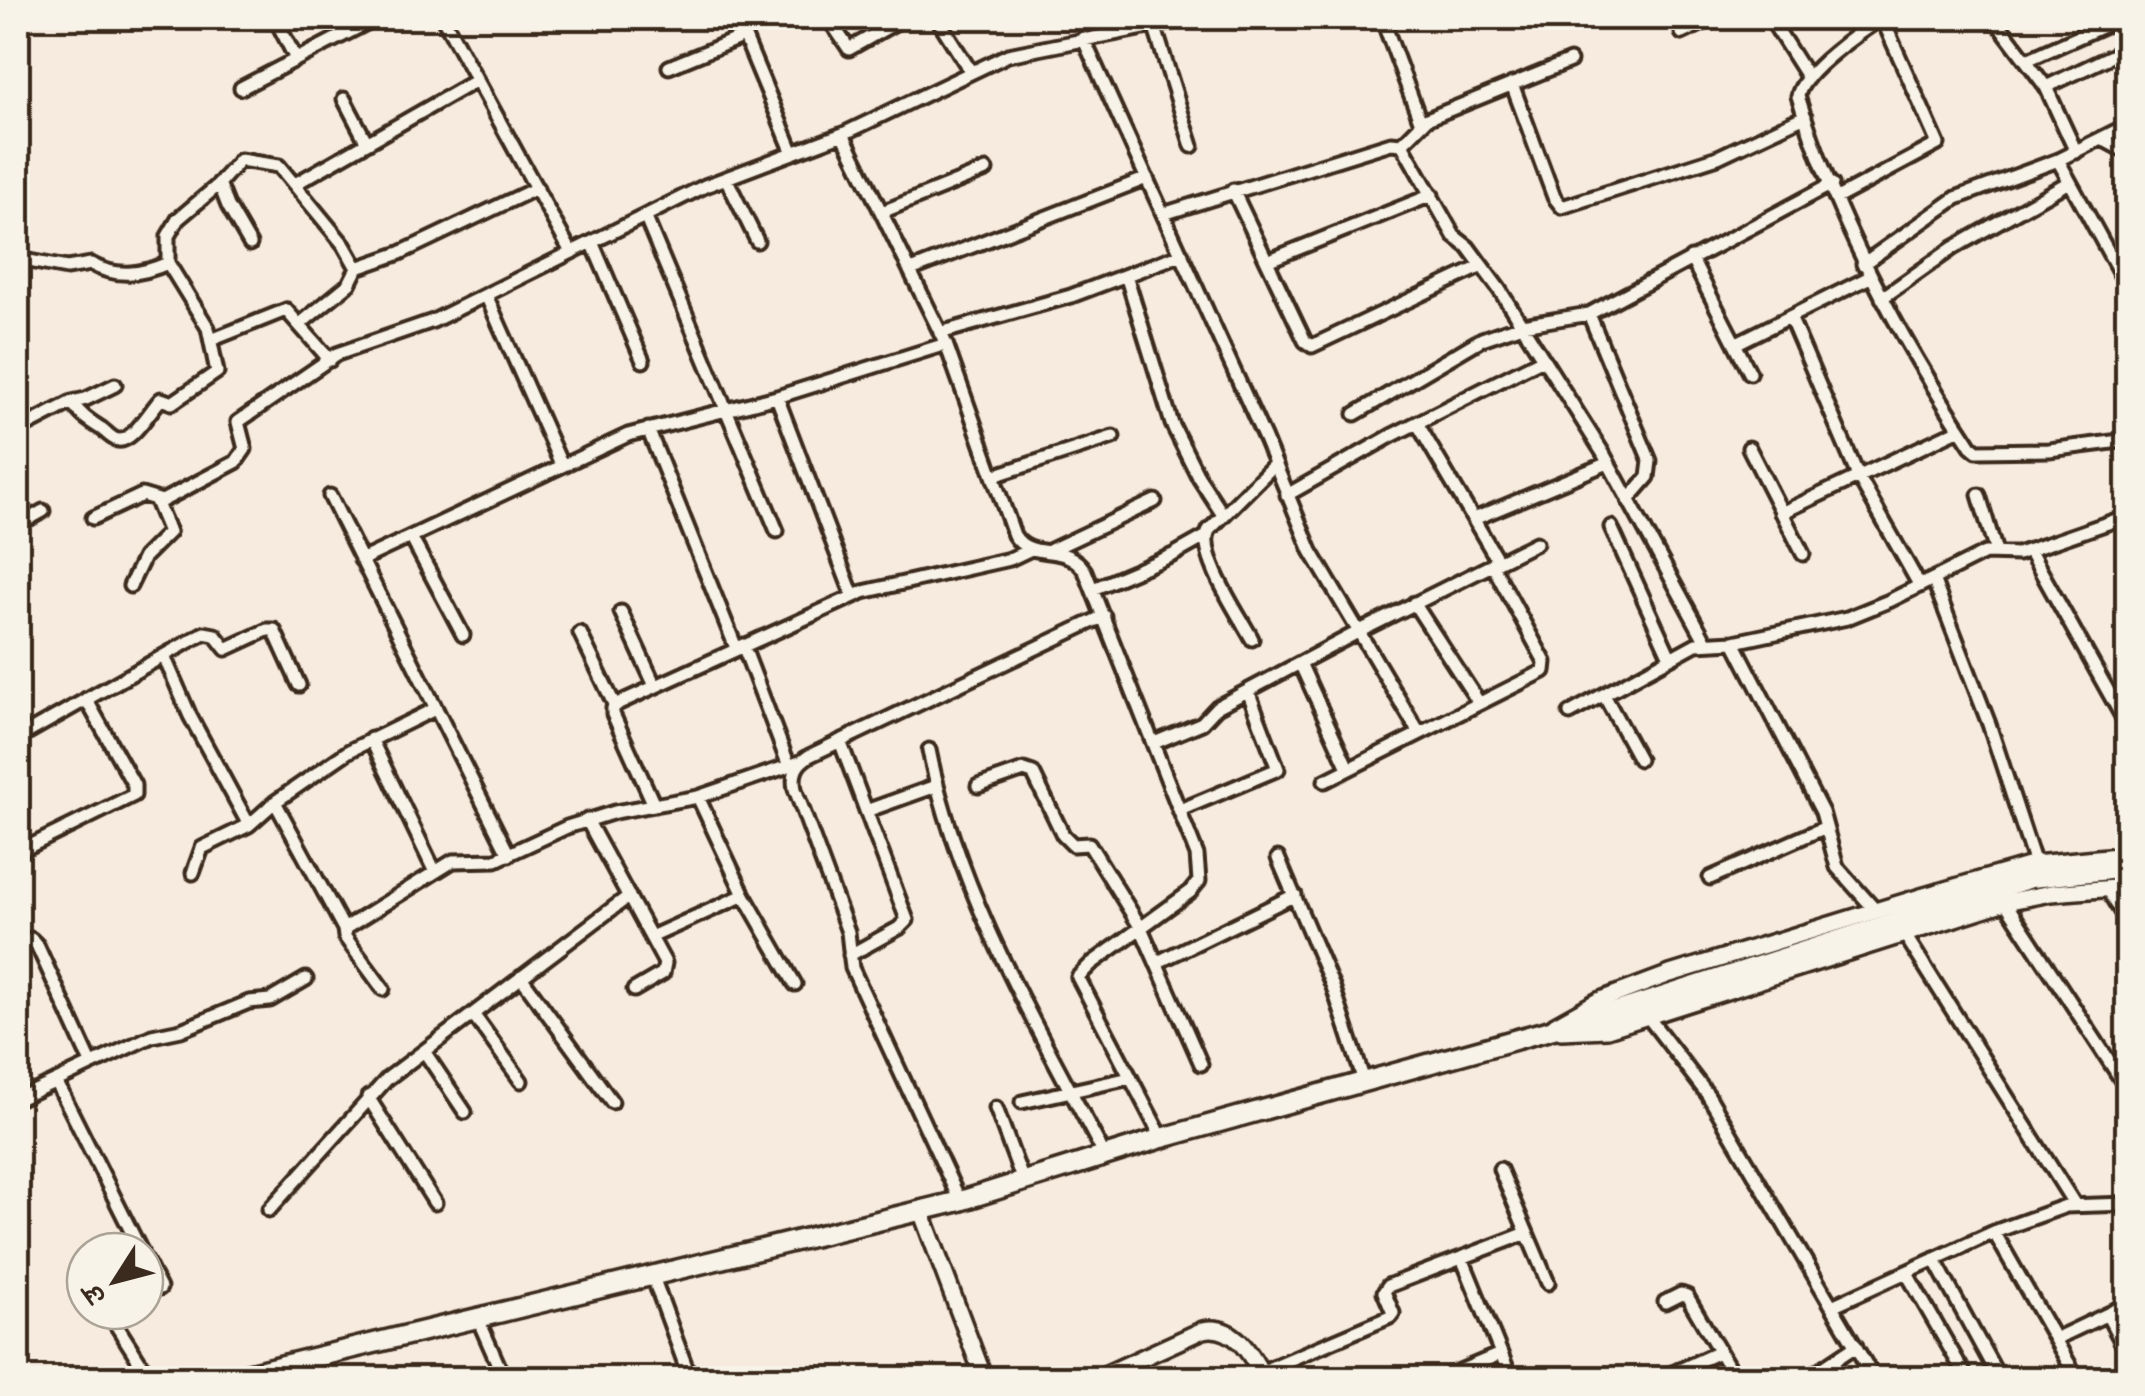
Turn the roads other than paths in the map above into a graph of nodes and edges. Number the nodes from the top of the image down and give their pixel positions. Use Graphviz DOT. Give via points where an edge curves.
graph roads {
  1 [pos="275,18"];
  2 [pos="376,18"];
  3 [pos="443,18"];
  4 [pos="738,18"];
  5 [pos="828,18"];
  6 [pos="904,18"];
  7 [pos="936,18"];
  8 [pos="1194,18"];
  9 [pos="1382,18"];
  10 [pos="1714,18"];
  11 [pos="1770,18"];
  12 [pos="1882,18"];
  13 [pos="1994,18"];
  14 [pos="2120,18"];
  15 [pos="1154,25"];
  16 [pos="1682,33"];
  17 [pos="744,36"];
  18 [pos="1083,38"];
  19 [pos="2128,48"];
  20 [pos="296,60"];
  21 [pos="2027,60"];
  22 [pos="1570,61"];
  23 [pos="669,67"];
  24 [pos="971,72"];
  25 [pos="1808,78"];
  26 [pos="477,80"];
  27 [pos="1512,84"];
  28 [pos="241,88"];
  29 [pos="2046,88"];
  30 [pos="344,100"];
  31 [pos="1805,116"];
  32 [pos="1421,123"];
  33 [pos="2128,125"];
  34 [pos="843,134"];
  35 [pos="2102,139"];
  36 [pos="367,143"];
  37 [pos="1402,144"];
  38 [pos="1192,146"];
  39 [pos="2076,152"];
  40 [pos="793,153"];
  41 [pos="2128,153"];
  42 [pos="2058,160"];
  43 [pos="986,170"];
  44 [pos="726,178"];
  45 [pos="1147,178"];
  46 [pos="2069,182"];
  47 [pos="219,183"];
  48 [pos="294,184"];
  49 [pos="1832,184"];
  50 [pos="537,188"];
  51 [pos="1233,190"];
  52 [pos="1432,194"];
  53 [pos="1837,198"];
  54 [pos="882,212"];
  55 [pos="1163,214"];
  56 [pos="645,216"];
  57 [pos="757,240"];
  58 [pos="592,242"];
  59 [pos="250,244"];
  60 [pos="572,252"];
  61 [pos="1182,254"];
  62 [pos="1690,258"];
  63 [pos="1267,261"];
  64 [pos="168,263"];
  65 [pos="1863,264"];
  66 [pos="18,265"];
  67 [pos="1482,266"];
  68 [pos="357,268"];
  69 [pos="911,270"];
  70 [pos="1126,275"];
  71 [pos="1870,277"];
  72 [pos="2128,288"];
  73 [pos="486,295"];
  74 [pos="1882,298"];
  75 [pos="2128,307"];
  76 [pos="1589,314"];
  77 [pos="1790,317"];
  78 [pos="300,324"];
  79 [pos="1522,325"];
  80 [pos="943,339"];
  81 [pos="210,340"];
  82 [pos="2128,342"];
  83 [pos="1735,344"];
  84 [pos="1543,359"];
  85 [pos="330,360"];
  86 [pos="643,361"];
  87 [pos="1750,372"];
  88 [pos="115,385"];
  89 [pos="777,397"];
  90 [pos="72,402"];
  91 [pos="728,410"];
  92 [pos="1355,414"];
  93 [pos="1417,424"];
  94 [pos="648,429"];
  95 [pos="1960,429"];
  96 [pos="18,430"];
  97 [pos="1112,437"];
  98 [pos="2128,440"];
  99 [pos="1750,448"];
  100 [pos="1608,463"];
  101 [pos="561,464"];
  102 [pos="1275,464"];
  103 [pos="992,476"];
  104 [pos="1858,476"];
  105 [pos="1287,495"];
  106 [pos="330,496"];
  107 [pos="1979,496"];
  108 [pos="1628,500"];
  109 [pos="156,501"];
  110 [pos="1156,501"];
  111 [pos="43,511"];
  112 [pos="1781,514"];
  113 [pos="1223,515"];
  114 [pos="2128,516"];
  115 [pos="94,518"];
  116 [pos="1474,520"];
  117 [pos="18,526"];
  118 [pos="1611,527"];
  119 [pos="778,531"];
  120 [pos="411,537"];
  121 [pos="1205,537"];
  122 [pos="1536,543"];
  123 [pos="1030,549"];
  124 [pos="2029,550"];
  125 [pos="1048,552"];
  126 [pos="1996,552"];
  127 [pos="1803,554"];
  128 [pos="361,560"];
  129 [pos="1495,562"];
  130 [pos="1933,579"];
  131 [pos="130,586"];
  132 [pos="1920,586"];
  133 [pos="1093,590"];
  134 [pos="853,596"];
  135 [pos="1414,603"];
  136 [pos="621,612"];
  137 [pos="1104,616"];
  138 [pos="1360,631"];
  139 [pos="580,633"];
  140 [pos="463,635"];
  141 [pos="1252,638"];
  142 [pos="1706,642"];
  143 [pos="1734,642"];
  144 [pos="740,647"];
  145 [pos="164,656"];
  146 [pos="1670,657"];
  147 [pos="1300,663"];
  148 [pos="300,685"];
  149 [pos="655,686"];
  150 [pos="1248,691"];
  151 [pos="1604,694"];
  152 [pos="86,699"];
  153 [pos="1479,704"];
  154 [pos="615,706"];
  155 [pos="435,709"];
  156 [pos="1570,713"];
  157 [pos="2128,726"];
  158 [pos="1419,733"];
  159 [pos="18,738"];
  160 [pos="372,739"];
  161 [pos="840,742"];
  162 [pos="1154,743"];
  163 [pos="929,750"];
  164 [pos="1639,759"];
  165 [pos="794,764"];
  166 [pos="1348,768"];
  167 [pos="1325,780"];
  168 [pos="936,786"];
  169 [pos="978,786"];
  170 [pos="698,797"];
  171 [pos="275,802"];
  172 [pos="654,805"];
  173 [pos="1180,810"];
  174 [pos="866,811"];
  175 [pos="587,820"];
  176 [pos="249,825"];
  177 [pos="1826,827"];
  178 [pos="18,852"];
  179 [pos="2128,855"];
  180 [pos="508,856"];
  181 [pos="1278,858"];
  182 [pos="2035,864"];
  183 [pos="2128,868"];
  184 [pos="434,870"];
  185 [pos="193,873"];
  186 [pos="1710,878"];
  187 [pos="2128,887"];
  188 [pos="2107,889"];
  189 [pos="744,895"];
  190 [pos="1295,895"];
  191 [pos="630,896"];
  192 [pos="2005,902"];
  193 [pos="1876,911"];
  194 [pos="2128,923"];
  195 [pos="1141,928"];
  196 [pos="344,930"];
  197 [pos="1904,935"];
  198 [pos="651,936"];
  199 [pos="18,942"];
  200 [pos="850,956"];
  201 [pos="1156,963"];
  202 [pos="521,978"];
  203 [pos="306,979"];
  204 [pos="795,984"];
  205 [pos="383,989"];
  206 [pos="634,990"];
  207 [pos="473,1014"];
  208 [pos="1648,1017"];
  209 [pos="1548,1030"];
  210 [pos="424,1051"];
  211 [pos="92,1063"];
  212 [pos="1201,1064"];
  213 [pos="1130,1078"];
  214 [pos="56,1081"];
  215 [pos="1364,1081"];
  216 [pos="521,1082"];
  217 [pos="2128,1090"];
  218 [pos="1071,1091"];
  219 [pos="368,1097"];
  220 [pos="18,1099"];
  221 [pos="612,1102"];
  222 [pos="1022,1102"];
  223 [pos="996,1108"];
  224 [pos="465,1112"];
  225 [pos="1162,1138"];
  226 [pos="1105,1156"];
  227 [pos="1500,1169"];
  228 [pos="1023,1181"];
  229 [pos="960,1201"];
  230 [pos="435,1203"];
  231 [pos="2128,1204"];
  232 [pos="2075,1206"];
  233 [pos="269,1210"];
  234 [pos="922,1210"];
  235 [pos="131,1231"];
  236 [pos="1994,1232"];
  237 [pos="1527,1233"];
  238 [pos="1462,1258"];
  239 [pos="1934,1259"];
  240 [pos="1906,1272"];
  241 [pos="653,1277"];
  242 [pos="1548,1283"];
  243 [pos="1665,1302"];
  244 [pos="2128,1302"];
  245 [pos="1832,1306"];
  246 [pos="2112,1312"];
  247 [pos="478,1319"];
  248 [pos="120,1331"];
  249 [pos="2054,1339"];
  250 [pos="1856,1346"];
  251 [pos="1719,1352"];
  252 [pos="1500,1354"];
  253 [pos="2128,1354"];
  254 [pos="1262,1375"];
  255 [pos="150,1378"];
  256 [pos="230,1378"];
  257 [pos="504,1378"];
  258 [pos="690,1378"];
  259 [pos="984,1378"];
  260 [pos="1098,1378"];
  261 [pos="1443,1378"];
  262 [pos="1511,1378"];
  263 [pos="1662,1378"];
  264 [pos="1734,1378"];
  265 [pos="1808,1378"];
  266 [pos="1874,1378"];
  267 [pos="1967,1378"];
  268 [pos="1999,1378"];
  269 [pos="2077,1378"];
  1 -- 20 [label="street"];
  2 -- 20 [label="street"];
  3 -- 26 [label="street"];
  4 -- 17 [label="street"];
  5 -- 6 [label="street" via="854,49"];
  7 -- 24 [label="street"];
  8 -- 15 [label="street"];
  9 -- 32 [label="street"];
  10 -- 16 [label="street"];
  11 -- 25 [label="street"];
  12 -- 25 [label="street"];
  12 -- 53 [label="street" via="1938,144"];
  13 -- 21 [label="street"];
  14 -- 21 [label="street"];
  15 -- 18 [label="street"];
  15 -- 38 [label="street"];
  17 -- 23 [label="street"];
  17 -- 40 [label="street"];
  18 -- 24 [label="street" via="1008,55"];
  18 -- 45 [label="street"];
  19 -- 29 [label="street"];
  20 -- 28 [label="street"];
  21 -- 29 [label="street"];
  22 -- 27 [label="street"];
  24 -- 34 [label="street"];
  25 -- 31 [label="street" via="1798,90"];
  26 -- 36 [label="street"];
  26 -- 50 [label="street"];
  27 -- 31 [label="street" via="1562,207 1718,157"];
  27 -- 32 [label="street"];
  29 -- 39 [label="street"];
  30 -- 36 [label="street"];
  31 -- 49 [label="street"];
  32 -- 37 [label="street"];
  33 -- 35 [label="street"];
  34 -- 40 [label="street"];
  34 -- 54 [label="street"];
  35 -- 39 [label="street"];
  35 -- 41 [label="street"];
  36 -- 48 [label="street"];
  37 -- 51 [label="street"];
  37 -- 52 [label="street"];
  39 -- 42 [label="street"];
  40 -- 44 [label="street"];
  42 -- 46 [label="street"];
  42 -- 65 [label="street" via="1956,198"];
  43 -- 54 [label="street"];
  44 -- 56 [label="street"];
  44 -- 57 [label="street"];
  45 -- 55 [label="street"];
  45 -- 69 [label="street"];
  46 -- 72 [label="street"];
  46 -- 74 [label="street" via="1953,248"];
  47 -- 48 [label="street" via="240,160 274,163"];
  47 -- 59 [label="street"];
  47 -- 64 [label="street" via="172,228"];
  48 -- 68 [label="street"];
  49 -- 53 [label="street"];
  49 -- 62 [label="street"];
  50 -- 60 [label="street"];
  50 -- 68 [label="street"];
  51 -- 55 [label="street"];
  51 -- 63 [label="street"];
  52 -- 63 [label="street"];
  52 -- 67 [label="street" via="1454,236"];
  53 -- 65 [label="street"];
  54 -- 69 [label="street"];
  55 -- 61 [label="street"];
  56 -- 58 [label="street"];
  56 -- 91 [label="street"];
  58 -- 60 [label="street"];
  58 -- 86 [label="street"];
  60 -- 73 [label="street"];
  61 -- 70 [label="street"];
  61 -- 102 [label="street"];
  62 -- 76 [label="street"];
  62 -- 83 [label="street"];
  63 -- 67 [label="street" via="1312,346"];
  64 -- 66 [label="street" via="132,274 91,264"];
  64 -- 81 [label="street"];
  65 -- 71 [label="street"];
  67 -- 79 [label="street"];
  68 -- 78 [label="street" via="348,284"];
  69 -- 80 [label="street"];
  70 -- 80 [label="street"];
  70 -- 113 [label="street" via="1181,447"];
  71 -- 74 [label="street"];
  71 -- 77 [label="street"];
  73 -- 85 [label="street"];
  73 -- 101 [label="street"];
  74 -- 95 [label="street"];
  75 -- 82 [label="street"];
  76 -- 79 [label="street"];
  76 -- 108 [label="street" via="1650,461 1648,477"];
  77 -- 83 [label="street"];
  77 -- 104 [label="street"];
  78 -- 81 [label="street" via="282,310"];
  78 -- 85 [label="street"];
  79 -- 84 [label="street"];
  79 -- 92 [label="street" via="1467,347"];
  80 -- 89 [label="street"];
  80 -- 103 [label="street"];
  81 -- 90 [label="street" via="217,372 172,402 161,400 122,441 88,422"];
  83 -- 87 [label="street"];
  84 -- 93 [label="street"];
  84 -- 100 [label="street"];
  85 -- 109 [label="street" via="238,422 245,449 236,462"];
  88 -- 90 [label="street"];
  89 -- 91 [label="street"];
  89 -- 134 [label="street"];
  90 -- 96 [label="street"];
  91 -- 94 [label="street"];
  91 -- 119 [label="street"];
  93 -- 105 [label="street"];
  93 -- 116 [label="street"];
  94 -- 101 [label="street"];
  94 -- 144 [label="street"];
  95 -- 98 [label="street" via="1984,452"];
  95 -- 104 [label="street"];
  97 -- 103 [label="street"];
  99 -- 112 [label="street"];
  100 -- 108 [label="street"];
  100 -- 116 [label="street"];
  101 -- 120 [label="street"];
  102 -- 105 [label="street"];
  102 -- 113 [label="street"];
  103 -- 123 [label="street" via="1014,535"];
  104 -- 112 [label="street"];
  104 -- 132 [label="street"];
  105 -- 138 [label="street" via="1311,552"];
  106 -- 128 [label="street"];
  107 -- 126 [label="street"];
  108 -- 142 [label="street"];
  109 -- 115 [label="street" via="142,495"];
  109 -- 131 [label="street" via="169,532 144,557"];
  110 -- 125 [label="street"];
  111 -- 117 [label="street"];
  112 -- 127 [label="street"];
  113 -- 121 [label="street"];
  114 -- 124 [label="street"];
  116 -- 129 [label="street"];
  118 -- 146 [label="street"];
  120 -- 128 [label="street"];
  120 -- 140 [label="street"];
  121 -- 133 [label="street"];
  121 -- 141 [label="street" via="1209,559"];
  122 -- 129 [label="street"];
  123 -- 125 [label="street"];
  123 -- 134 [label="street"];
  124 -- 126 [label="street"];
  124 -- 157 [label="street"];
  125 -- 133 [label="street" via="1078,560"];
  126 -- 130 [label="street"];
  128 -- 155 [label="street"];
  129 -- 135 [label="street"];
  129 -- 153 [label="street" via="1545,668"];
  130 -- 132 [label="street"];
  130 -- 182 [label="street"];
  132 -- 143 [label="street" via="1847,618"];
  133 -- 137 [label="street"];
  134 -- 144 [label="street"];
  135 -- 138 [label="street"];
  135 -- 153 [label="street"];
  136 -- 149 [label="street"];
  137 -- 161 [label="street"];
  137 -- 162 [label="street"];
  138 -- 147 [label="street"];
  138 -- 158 [label="street"];
  139 -- 154 [label="street"];
  142 -- 143 [label="street"];
  142 -- 146 [label="street"];
  143 -- 177 [label="street"];
  144 -- 149 [label="street"];
  144 -- 165 [label="street"];
  145 -- 148 [label="street" via="204,633 226,649 271,629"];
  145 -- 152 [label="street"];
  145 -- 176 [label="street"];
  146 -- 151 [label="street"];
  147 -- 150 [label="street"];
  147 -- 166 [label="street"];
  149 -- 154 [label="street"];
  150 -- 162 [label="street" via="1202,723"];
  150 -- 173 [label="street" via="1278,769"];
  151 -- 156 [label="street"];
  151 -- 164 [label="street"];
  152 -- 159 [label="street"];
  152 -- 178 [label="street" via="134,795"];
  153 -- 158 [label="street"];
  154 -- 172 [label="street"];
  155 -- 160 [label="street"];
  155 -- 180 [label="street"];
  158 -- 166 [label="street"];
  160 -- 171 [label="street"];
  160 -- 184 [label="street"];
  161 -- 165 [label="street"];
  161 -- 174 [label="street"];
  162 -- 173 [label="street"];
  163 -- 168 [label="street"];
  165 -- 170 [label="street"];
  165 -- 200 [label="street" via="795,789 848,932"];
  166 -- 167 [label="street"];
  168 -- 174 [label="street"];
  168 -- 218 [label="street" via="986,923"];
  169 -- 195 [label="street" via="1033,772 1063,835 1073,845 1088,844"];
  170 -- 172 [label="street"];
  170 -- 189 [label="street"];
  171 -- 176 [label="street"];
  171 -- 196 [label="street"];
  172 -- 175 [label="street"];
  173 -- 195 [label="street" via="1199,881"];
  174 -- 200 [label="street" via="907,920"];
  175 -- 180 [label="street"];
  175 -- 191 [label="street"];
  176 -- 185 [label="street" via="202,848"];
  177 -- 186 [label="street"];
  177 -- 193 [label="street" via="1837,866"];
  179 -- 182 [label="main road"];
  180 -- 184 [label="street" via="453,861"];
  181 -- 190 [label="street"];
  182 -- 193 [label="main road"];
  183 -- 209 [label="main road" via="2031,878"];
  184 -- 196 [label="street"];
  187 -- 188 [label="main road"];
  188 -- 192 [label="main road"];
  188 -- 194 [label="street"];
  189 -- 198 [label="street"];
  189 -- 204 [label="street"];
  190 -- 201 [label="street"];
  190 -- 215 [label="street"];
  191 -- 198 [label="street"];
  191 -- 202 [label="street"];
  192 -- 197 [label="main road"];
  192 -- 217 [label="street"];
  193 -- 209 [label="main road" via="1670,974 1577,1010"];
  195 -- 201 [label="street"];
  195 -- 213 [label="street" via="1078,978"];
  196 -- 205 [label="street"];
  197 -- 208 [label="main road"];
  197 -- 232 [label="street"];
  198 -- 206 [label="street" via="666,968"];
  199 -- 211 [label="street" via="31,939 37,946"];
  200 -- 229 [label="street"];
  201 -- 212 [label="street"];
  202 -- 207 [label="street"];
  202 -- 221 [label="street"];
  203 -- 211 [label="street" via="270,1000 152,1036"];
  207 -- 210 [label="street"];
  207 -- 216 [label="street"];
  208 -- 209 [label="main road" via="1596,1030"];
  208 -- 245 [label="street" via="1708,1095"];
  209 -- 215 [label="main road"];
  210 -- 219 [label="street"];
  210 -- 224 [label="street"];
  211 -- 214 [label="street"];
  213 -- 218 [label="street"];
  213 -- 225 [label="street"];
  214 -- 220 [label="street"];
  214 -- 235 [label="street"];
  215 -- 225 [label="main road"];
  218 -- 222 [label="street"];
  218 -- 226 [label="street"];
  219 -- 230 [label="street"];
  219 -- 233 [label="street"];
  223 -- 228 [label="street"];
  225 -- 226 [label="main road"];
  226 -- 228 [label="main road"];
  227 -- 237 [label="street"];
  228 -- 229 [label="main road"];
  229 -- 234 [label="main road"];
  231 -- 232 [label="street"];
  232 -- 236 [label="street"];
  234 -- 241 [label="main road"];
  234 -- 259 [label="main road"];
  236 -- 239 [label="street"];
  236 -- 249 [label="street"];
  237 -- 238 [label="street"];
  237 -- 242 [label="street"];
  238 -- 252 [label="street"];
  238 -- 254 [label="street" via="1385,1288 1390,1318"];
  239 -- 240 [label="street"];
  239 -- 268 [label="street"];
  240 -- 245 [label="street"];
  240 -- 267 [label="street"];
  241 -- 247 [label="main road"];
  241 -- 258 [label="street"];
  243 -- 251 [label="street" via="1687,1296"];
  244 -- 246 [label="street"];
  245 -- 250 [label="street"];
  246 -- 249 [label="street"];
  246 -- 253 [label="street"];
  247 -- 256 [label="main road"];
  247 -- 257 [label="street"];
  248 -- 255 [label="street"];
  249 -- 269 [label="street"];
  250 -- 265 [label="street"];
  250 -- 266 [label="street"];
  251 -- 263 [label="street"];
  251 -- 264 [label="street"];
  252 -- 261 [label="street"];
  252 -- 262 [label="street"];
  254 -- 260 [label="main road" via="1218,1326"];
}
